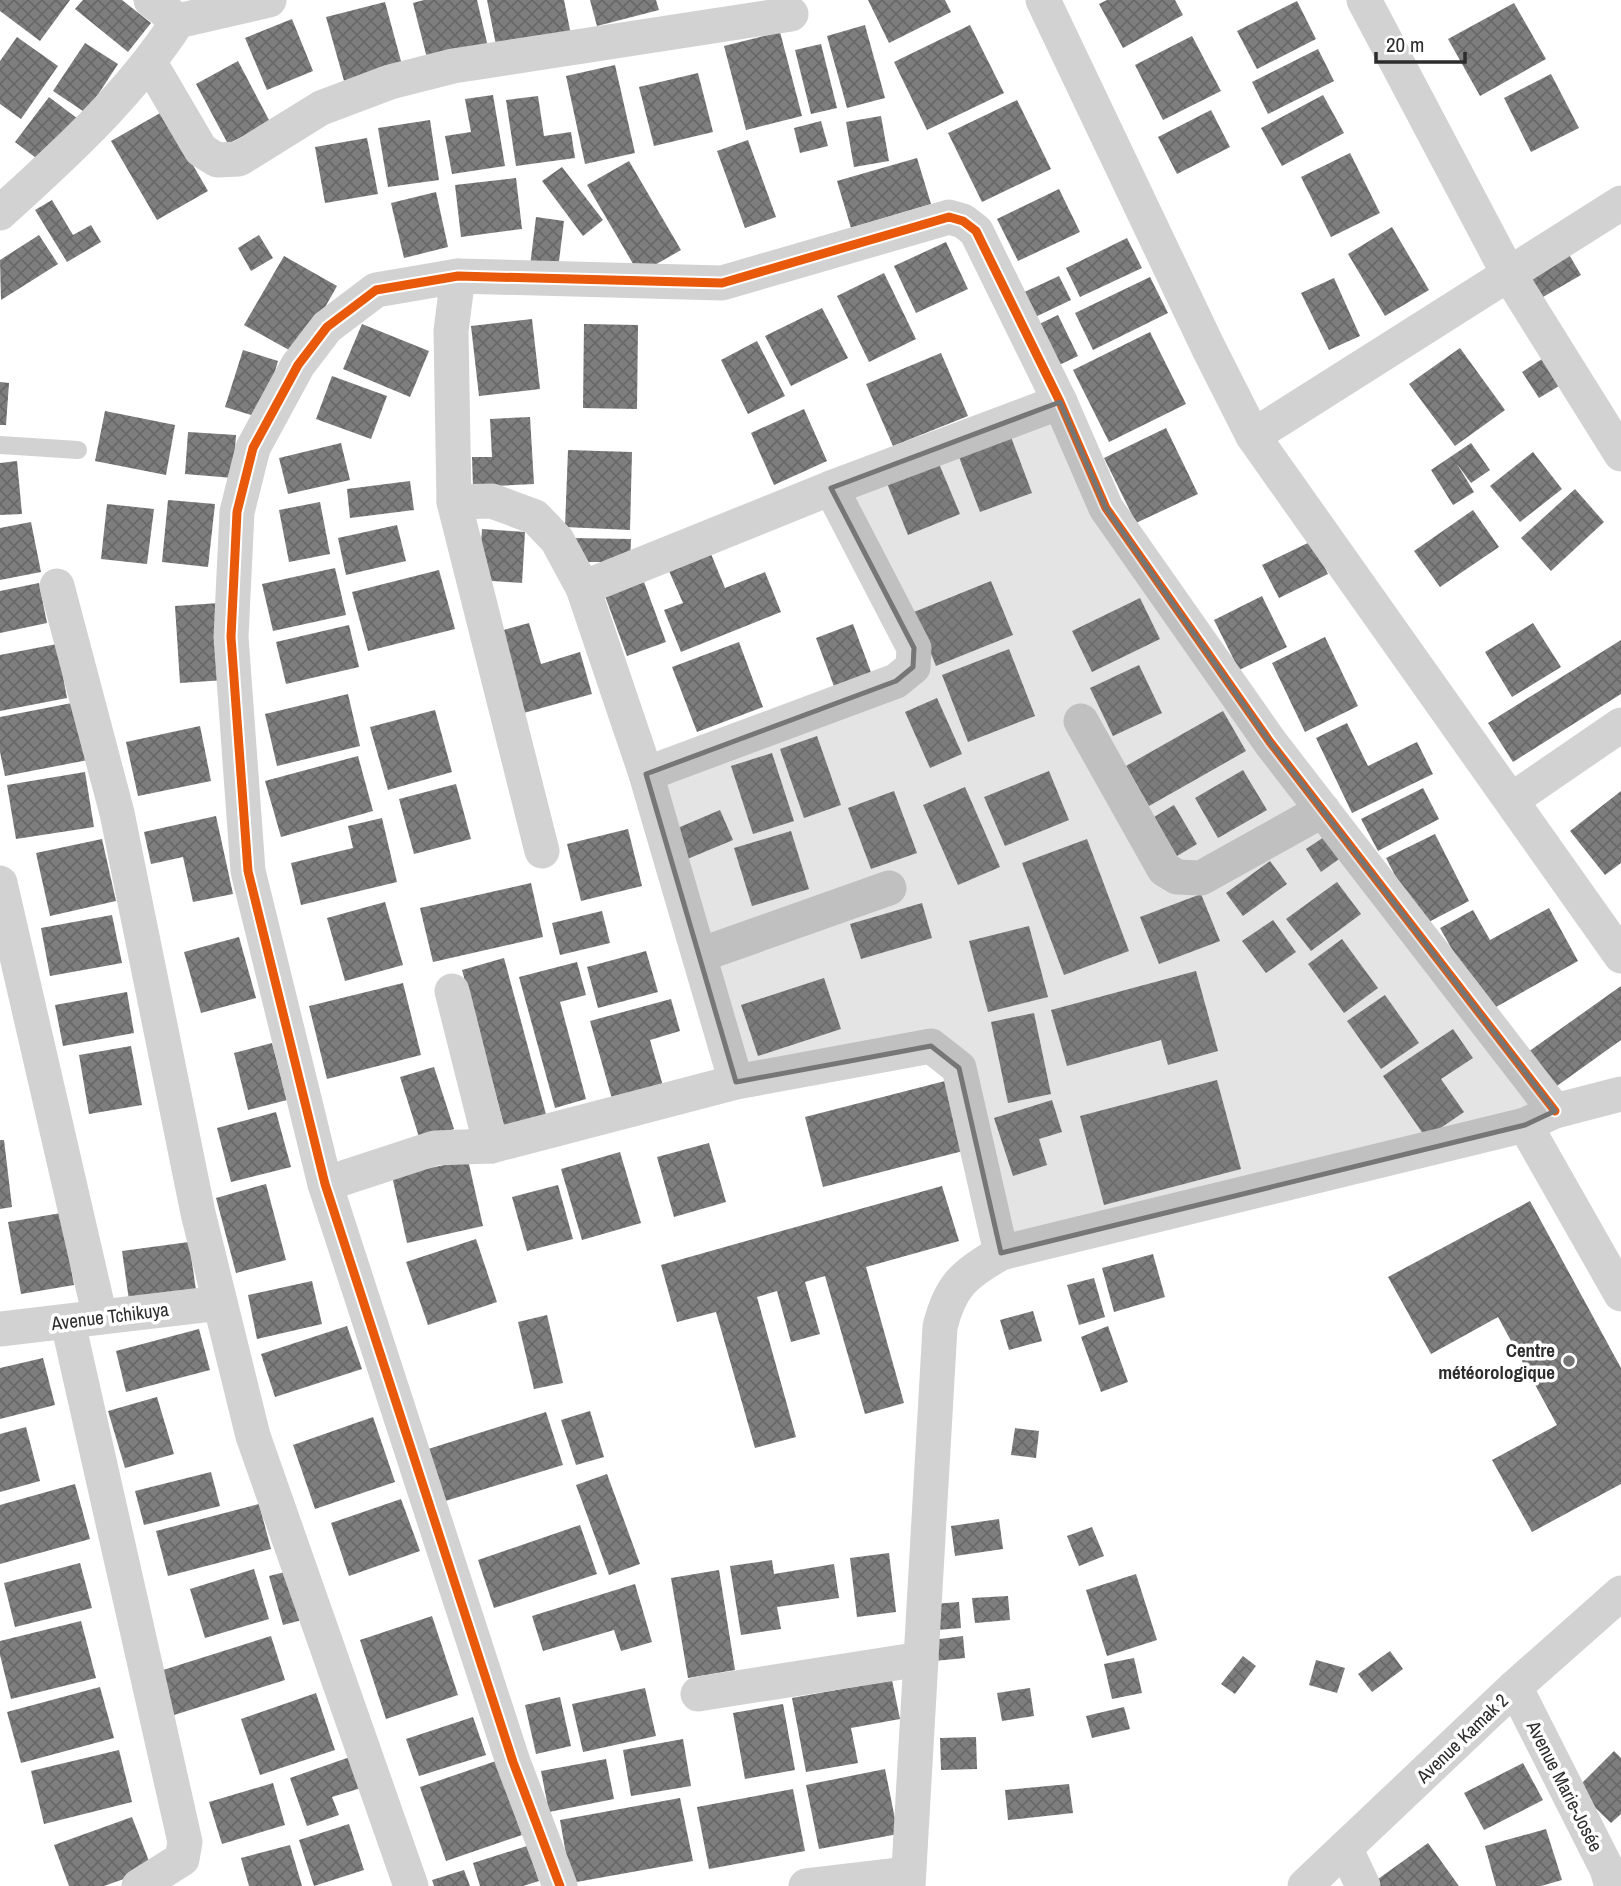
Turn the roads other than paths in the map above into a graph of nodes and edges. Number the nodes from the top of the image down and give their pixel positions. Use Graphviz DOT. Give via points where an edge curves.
graph roads {
  1 [pos="151,0"];
  2 [pos="269,0"];
  3 [pos="1043,0"];
  4 [pos="1364,0"];
  5 [pos="791,14"];
  6 [pos="178,21"];
  7 [pos="150,64"];
  8 [pos="1621,203"];
  9 [pos="0,213"];
  10 [pos="1508,273"];
  11 [pos="458,275"];
  12 [pos="1060,402"];
  13 [pos="1253,436"];
  14 [pos="0,445"];
  15 [pos="78,450"];
  16 [pos="1621,454"];
  17 [pos="831,488"];
  18 [pos="454,502"];
  19 [pos="57,586"];
  20 [pos="583,588"];
  21 [pos="1081,721"];
  22 [pos="1621,725"];
  23 [pos="646,774"];
  24 [pos="1513,799"];
  25 [pos="1323,810"];
  26 [pos="542,851"];
  27 [pos="0,883"];
  28 [pos="889,888"];
  29 [pos="699,955"];
  30 [pos="1621,957"];
  31 [pos="452,991"];
  32 [pos="736,1082"];
  33 [pos="1621,1094"];
  34 [pos="1540,1118"];
  35 [pos="491,1146"];
  36 [pos="325,1184"];
  37 [pos="1001,1253"];
  38 [pos="1621,1294"];
  39 [pos="220,1303"];
  40 [pos="84,1320"];
  41 [pos="0,1329"];
  42 [pos="1621,1593"];
  43 [pos="921,1659"];
  44 [pos="1515,1687"];
  45 [pos="698,1694"];
  46 [pos="1345,1848"];
  47 [pos="908,1880"];
  48 [pos="139,1886"];
  49 [pos="411,1886"];
  50 [pos="559,1886"];
  51 [pos="806,1886"];
  52 [pos="1305,1886"];
  53 [pos="1363,1886"];
  54 [pos="1612,1886"];
  1 -- 6 [label="street"];
  2 -- 6 [label="street"];
  3 -- 13 [label="street"];
  4 -- 10 [label="street"];
  5 -- 7 [label="street" via="453,66 390,82 321,108 239,159 217,160 201,150"];
  6 -- 7 [label="street"];
  7 -- 9 [label="street" via="91,131"];
  8 -- 10 [label="street"];
  10 -- 13 [label="street"];
  10 -- 16 [label="street"];
  11 -- 12 [label="street" via="722,284 949,217 976,231"];
  11 -- 18 [label="street" via="451,331"];
  11 -- 36 [label="street" via="376,290 327,327 298,365 253,448 237,512 231,637 248,871"];
  12 -- 17 [label="street"];
  12 -- 25 [label="street" via="1106,508"];
  13 -- 24 [label="street"];
  14 -- 15 [label="lane"];
  17 -- 20 [label="street"];
  17 -- 23 [label="street" via="914,648 913,667 896,681"];
  18 -- 20 [label="street" via="492,500 535,517 557,540"];
  18 -- 26 [label="street"];
  19 -- 39 [label="street" via="117,813"];
  20 -- 23 [label="street"];
  21 -- 25 [label="street" via="1164,869 1177,877 1201,878"];
  22 -- 24 [label="street"];
  23 -- 29 [label="street"];
  24 -- 30 [label="street"];
  25 -- 34 [label="street"];
  27 -- 40 [label="street"];
  28 -- 29 [label="street"];
  29 -- 32 [label="street"];
  31 -- 35 [label="street"];
  32 -- 35 [label="street"];
  32 -- 37 [label="street" via="931,1046 959,1068"];
  33 -- 34 [label="street"];
  34 -- 37 [label="street"];
  34 -- 38 [label="street"];
  35 -- 36 [label="street" via="435,1148"];
  36 -- 50 [label="street" via="513,1762"];
  37 -- 43 [label="street" via="966,1276 947,1299 940,1327"];
  39 -- 40 [label="street, Avenue Tchikuya"];
  39 -- 49 [label="street" via="253,1436"];
  40 -- 41 [label="street, Avenue Tchikuya"];
  40 -- 48 [label="street" via="185,1842 181,1859"];
  42 -- 44 [label="street, Avenue Kamak 2"];
  43 -- 45 [label="street"];
  43 -- 47 [label="street"];
  44 -- 46 [label="street, Avenue Kamak 2"];
  44 -- 54 [label="street, Avenue Marie-Josée"];
  46 -- 52 [label="street, Avenue Kamak 2"];
  46 -- 53 [label="street"];
  47 -- 51 [label="street"];
}
